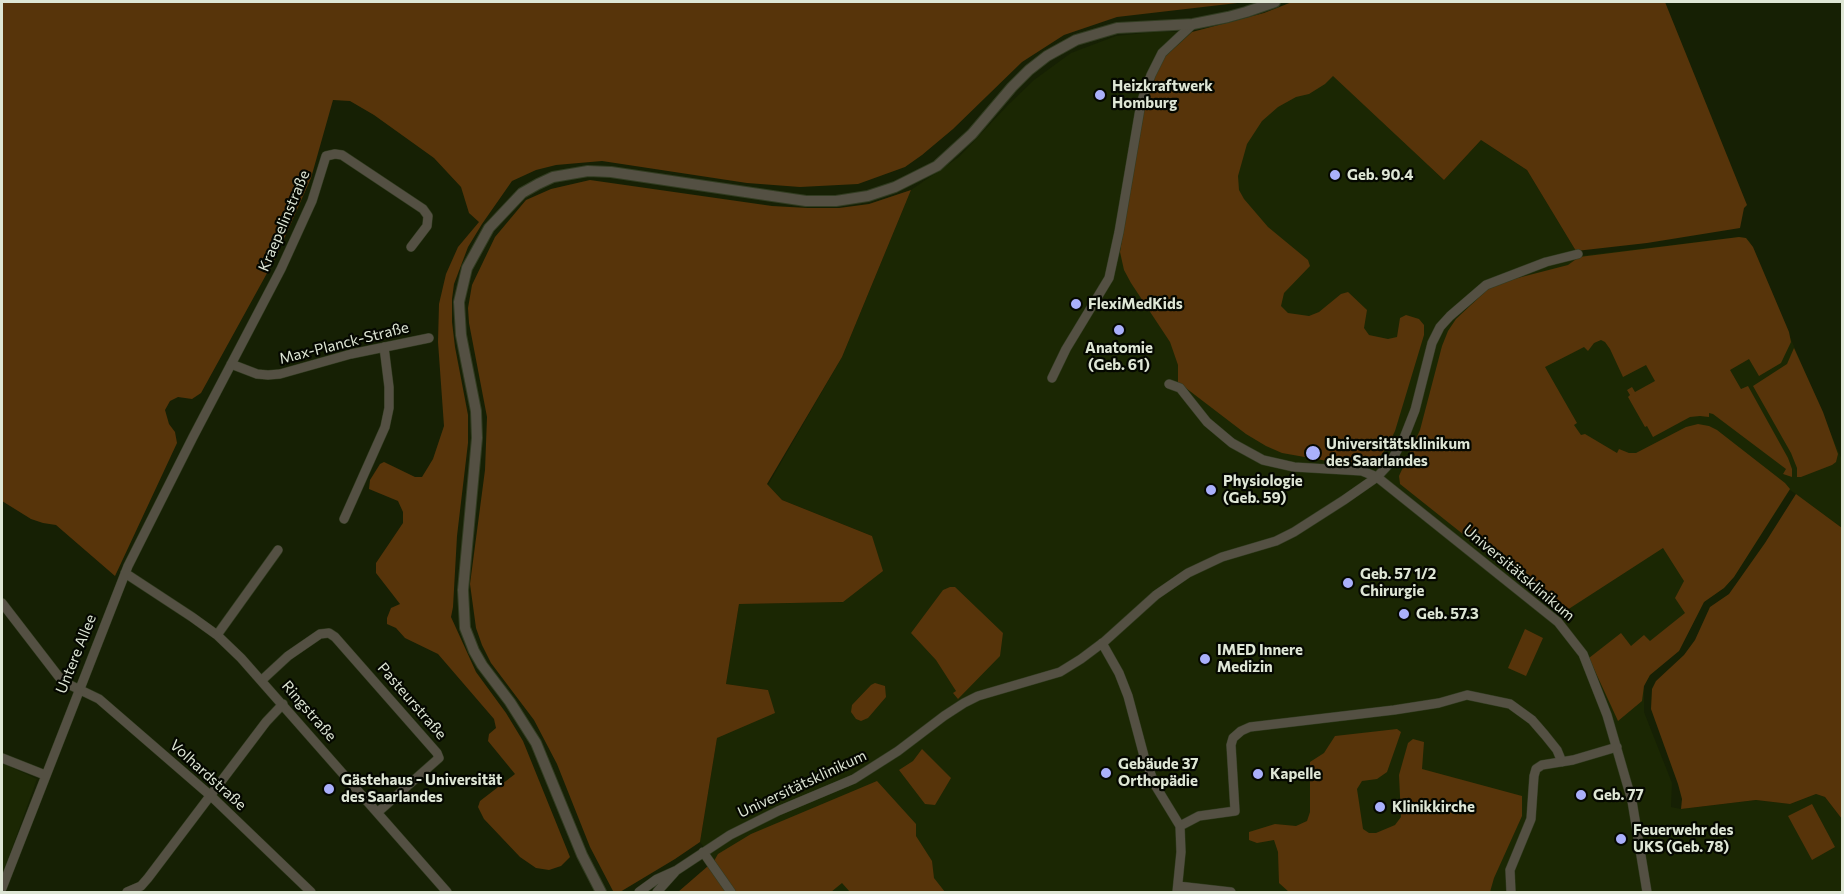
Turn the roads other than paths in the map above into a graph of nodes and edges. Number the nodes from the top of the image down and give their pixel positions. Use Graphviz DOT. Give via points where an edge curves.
graph roads {
  1 [pos="1275,2"];
  2 [pos="1193,24"];
  3 [pos="411,247"];
  4 [pos="1578,254"];
  5 [pos="429,338"];
  6 [pos="384,347"];
  7 [pos="231,364"];
  8 [pos="1052,378"];
  9 [pos="1168,384"];
  10 [pos="193,437"];
  11 [pos="1377,477"];
  12 [pos="344,519"];
  13 [pos="278,550"];
  14 [pos="125,573"];
  15 [pos="2,603"];
  16 [pos="217,635"];
  17 [pos="1102,643"];
  18 [pos="262,680"];
  19 [pos="78,689"];
  20 [pos="283,704"];
  21 [pos="1617,747"];
  22 [pos="2,758"];
  23 [pos="1562,762"];
  24 [pos="45,775"];
  25 [pos="211,796"];
  26 [pos="378,812"];
  27 [pos="1180,826"];
  28 [pos="703,852"];
  29 [pos="677,870"];
  30 [pos="2,888"];
  31 [pos="143,889"];
  32 [pos="1178,889"];
  33 [pos="441,890"];
  34 [pos="127,892"];
  35 [pos="311,892"];
  36 [pos="602,892"];
  37 [pos="639,892"];
  38 [pos="657,892"];
  39 [pos="731,892"];
  40 [pos="1231,892"];
  41 [pos="1510,892"];
  42 [pos="1647,892"];
  1 -- 2 [label="street"];
  2 -- 8 [label="street" via="1162,53 1151,75 1141,103 1109,278"];
  2 -- 36 [label="street" via="1117,28 1061,48 1029,70 972,134 937,166 895,188 868,196 806,201 588,171 553,177 522,193 489,228 467,268 459,302 477,438 463,590 465,628 482,665 536,743 582,855"];
  3 -- 7 [label="street, Kraepelinstraße" via="427,226 428,216 423,209 342,155 326,156 299,232"];
  4 -- 11 [label="street, Universitätsklinikum" via="1486,285 1440,327 1404,438"];
  5 -- 6 [label="street, Max-Planck-Straße"];
  6 -- 7 [label="street, Max-Planck-Straße" via="268,375"];
  6 -- 12 [label="street" via="389,387 385,427"];
  7 -- 10 [label="street, Kraepelinstraße"];
  9 -- 11 [label="street, Universitätsklinikum" via="1180,388 1207,422 1232,443 1263,460 1294,467 1362,471"];
  10 -- 14 [label="street, Untere Allee"];
  11 -- 17 [label="street, Universitätsklinikum" via="1294,532 1188,573 1156,595"];
  11 -- 21 [label="street, Universitätsklinikum" via="1558,622 1582,654"];
  13 -- 16 [label="street"];
  14 -- 16 [label="street, Ringstraße"];
  14 -- 19 [label="street, Untere Allee"];
  15 -- 19 [label="street, Volhardstraße" via="59,676"];
  16 -- 18 [label="street, Ringstraße"];
  17 -- 27 [label="street" via="1128,696 1155,785"];
  17 -- 28 [label="street, Universitätsklinikum" via="1053,675 964,703 854,778 754,822"];
  18 -- 20 [label="street, Ringstraße"];
  18 -- 26 [label="street, Pasteurstraße" via="303,645 329,633 437,753 439,758"];
  19 -- 24 [label="street, Untere Allee"];
  19 -- 25 [label="street, Volhardstraße" via="99,699"];
  20 -- 25 [label="street"];
  20 -- 26 [label="street, Ringstraße"];
  21 -- 23 [label="street"];
  21 -- 42 [label="street, Universitätsklinikum" via="1632,801"];
  22 -- 24 [label="street"];
  23 -- 27 [label="street" via="1532,720 1510,704 1467,695 1394,710 1250,728 1233,738 1231,745 1235,811 1199,816"];
  23 -- 41 [label="street" via="1536,769 1531,819 1510,870"];
  24 -- 30 [label="street, Untere Allee"];
  25 -- 31 [label="street"];
  25 -- 35 [label="street, Volhardstraße"];
  26 -- 33 [label="street, Ringstraße"];
  27 -- 32 [label="street"];
  28 -- 29 [label="street, Universitätsklinikum"];
  28 -- 39 [label="street"];
  29 -- 37 [label="street"];
  29 -- 38 [label="street"];
  31 -- 34 [label="street"];
  32 -- 40 [label="street"];
}
